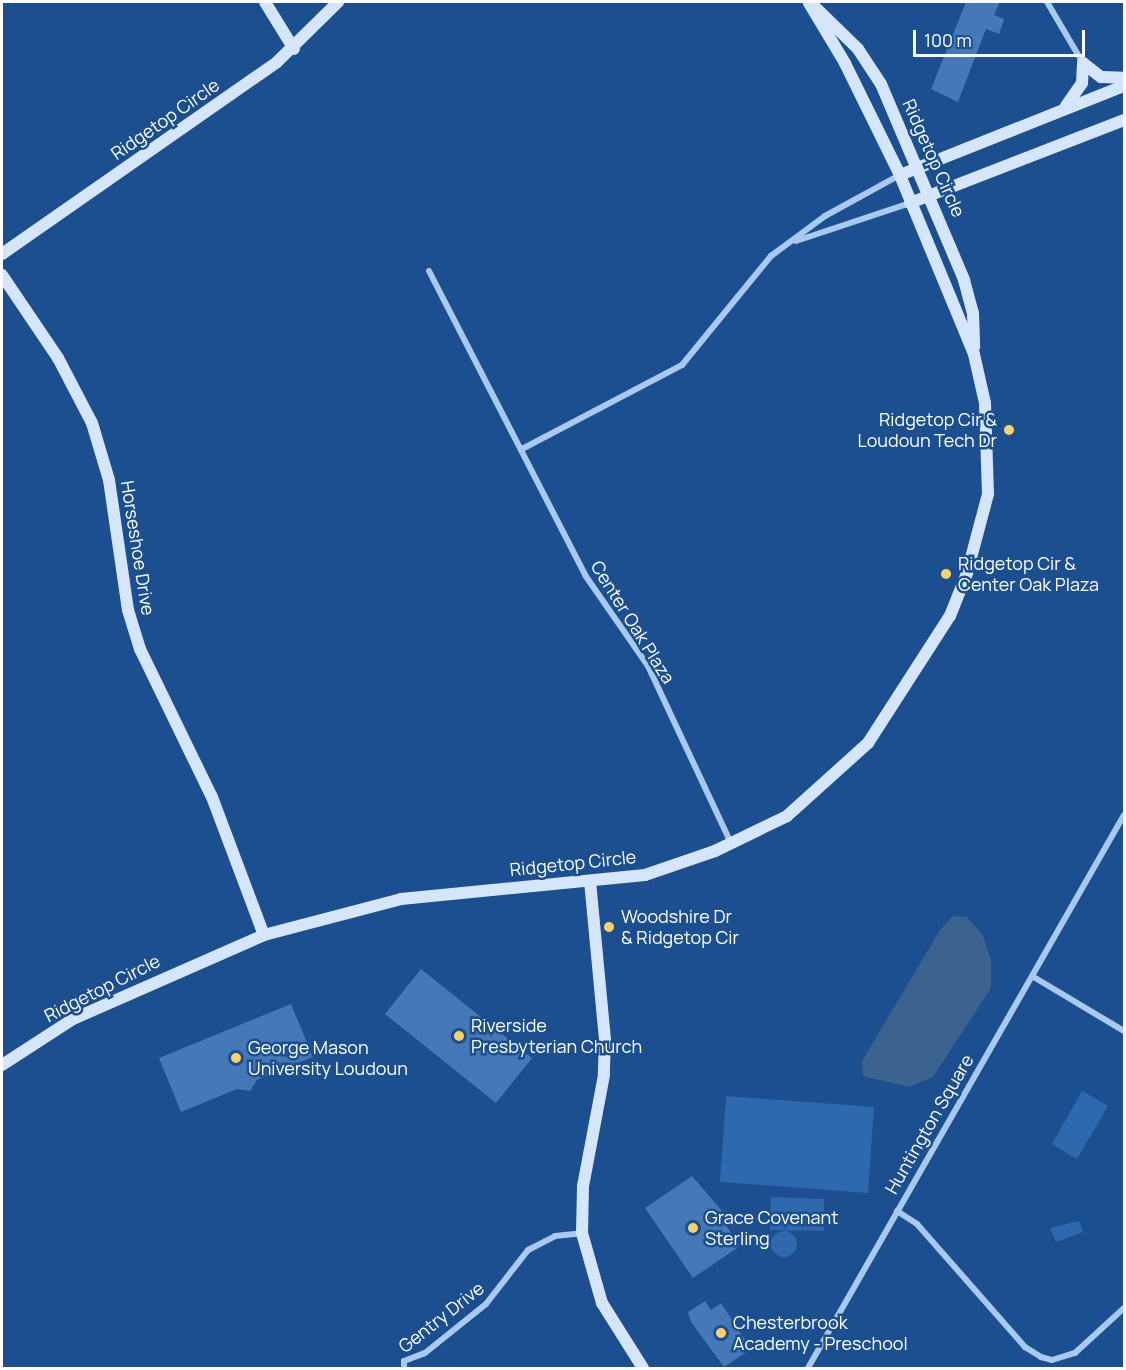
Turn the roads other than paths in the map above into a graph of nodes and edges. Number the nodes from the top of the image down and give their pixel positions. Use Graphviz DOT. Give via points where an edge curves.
graph roads {
  1 [pos="265,2"];
  2 [pos="338,2"];
  3 [pos="809,2"];
  4 [pos="1047,2"];
  5 [pos="294,49"];
  6 [pos="1083,63"];
  7 [pos="1125,78"];
  8 [pos="1125,86"];
  9 [pos="1063,109"];
  10 [pos="1125,120"];
  11 [pos="918,168"];
  12 [pos="900,175"];
  13 [pos="932,198"];
  14 [pos="910,203"];
  15 [pos="790,243"];
  16 [pos="2,254"];
  17 [pos="429,271"];
  18 [pos="2,275"];
  19 [pos="974,354"];
  20 [pos="522,449"];
  21 [pos="1125,815"];
  22 [pos="732,845"];
  23 [pos="590,881"];
  24 [pos="264,935"];
  25 [pos="1032,976"];
  26 [pos="1125,1031"];
  27 [pos="2,1065"];
  28 [pos="897,1211"];
  29 [pos="582,1233"];
  30 [pos="1125,1308"];
  31 [pos="404,1368"];
  32 [pos="643,1368"];
  33 [pos="808,1368"];
  1 -- 5 [label="street"];
  2 -- 5 [label="street, Ridgetop Circle"];
  3 -- 11 [label="street, Ridgetop Circle" via="834,21 881,84"];
  3 -- 12 [label="street, Ridgetop Circle" via="845,63"];
  4 -- 6 [label="street"];
  5 -- 16 [label="street, Ridgetop Circle"];
  6 -- 7 [label="street" via="1104,78"];
  6 -- 9 [label="street" via="1080,88"];
  8 -- 9 [label="street"];
  9 -- 11 [label="street"];
  10 -- 13 [label="street"];
  11 -- 12 [label="street"];
  11 -- 13 [label="street, Ridgetop Circle"];
  12 -- 14 [label="street, Ridgetop Circle"];
  12 -- 15 [label="street" via="825,216"];
  13 -- 14 [label="street"];
  13 -- 19 [label="street, Ridgetop Circle" via="973,313"];
  14 -- 15 [label="street"];
  14 -- 19 [label="street, Ridgetop Circle"];
  15 -- 20 [label="street" via="755,271 682,365"];
  17 -- 20 [label="street, Center Oak Plaza"];
  18 -- 24 [label="street, Horseshoe Drive" via="58,358 92,423 110,480 128,610 140,649 212,797"];
  19 -- 22 [label="street, Ridgetop Circle" via="985,403 989,483 979,536 951,616 892,710 850,762 787,816"];
  20 -- 22 [label="street, Center Oak Plaza" via="585,575 648,666"];
  21 -- 25 [label="street, Huntington Square"];
  22 -- 23 [label="street, Ridgetop Circle" via="645,875"];
  23 -- 24 [label="street, Ridgetop Circle" via="401,899"];
  23 -- 29 [label="street" via="605,1040 602,1085 583,1186"];
  24 -- 27 [label="street, Ridgetop Circle" via="73,1019"];
  25 -- 26 [label="street"];
  25 -- 28 [label="street, Huntington Square"];
  28 -- 30 [label="street, Huntington Square" via="917,1224 1025,1347 1041,1358 1052,1360 1076,1353"];
  28 -- 33 [label="street"];
  29 -- 31 [label="street, Gentry Drive" via="555,1236 528,1250 486,1305 425,1353 404,1361"];
  29 -- 32 [label="street" via="602,1303"];
}
